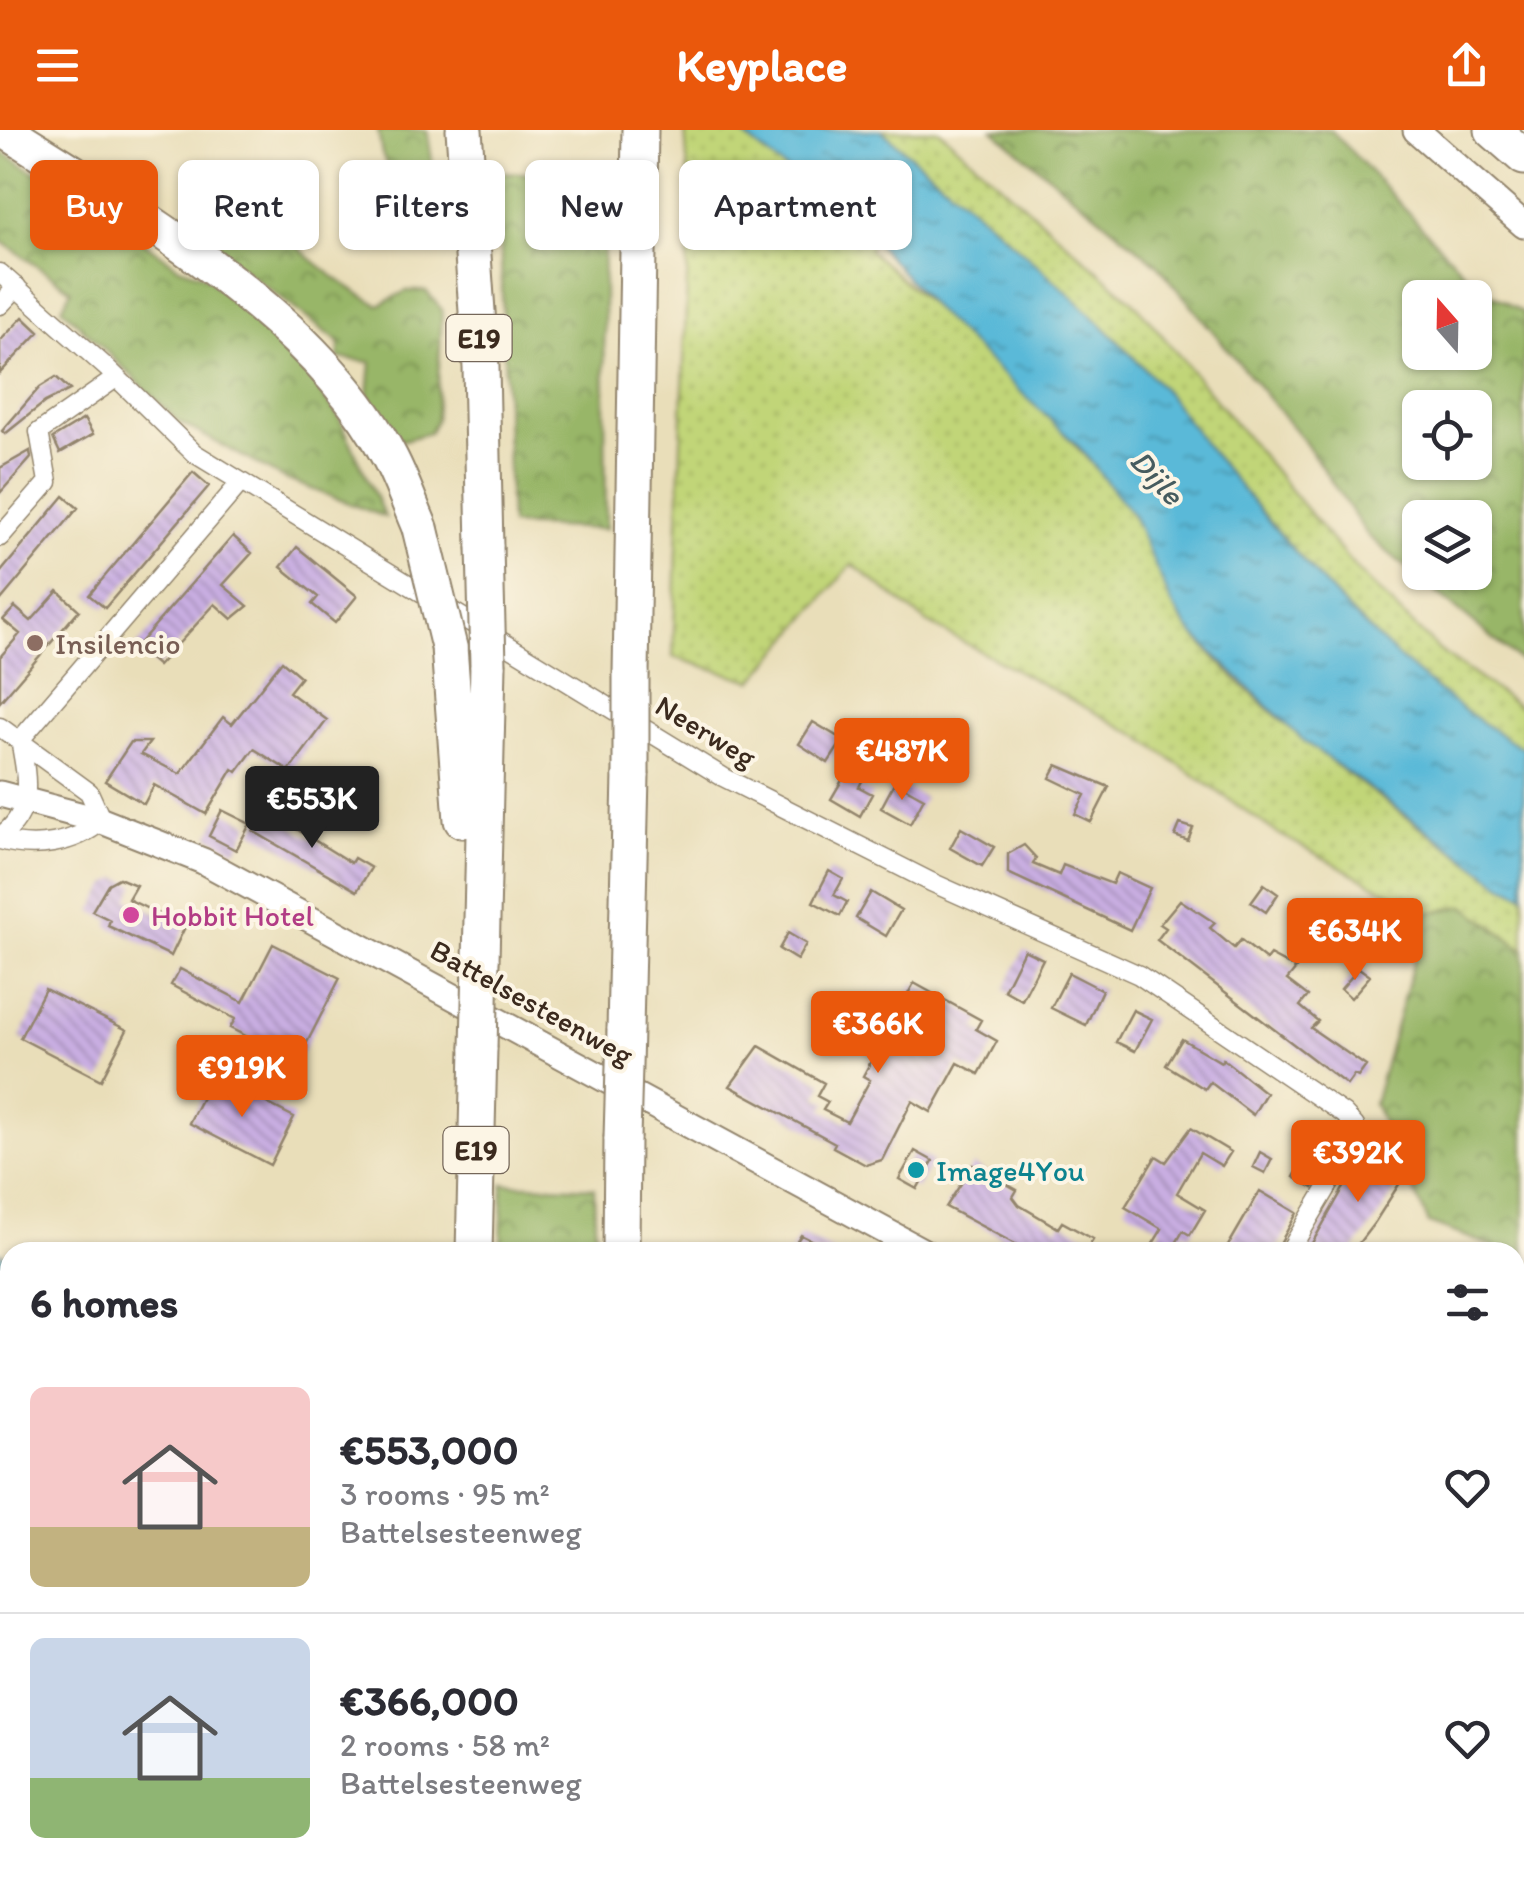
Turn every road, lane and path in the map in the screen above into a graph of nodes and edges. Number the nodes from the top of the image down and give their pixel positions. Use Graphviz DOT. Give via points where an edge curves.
graph roads {
  1 [pos="5,130"];
  2 [pos="464,130"];
  3 [pos="1416,130"];
  4 [pos="1493,130"];
  5 [pos="649,141"];
  6 [pos="1524,157"];
  7 [pos="1524,225"];
  8 [pos="0,274"];
  9 [pos="17,287"];
  10 [pos="0,305"];
  11 [pos="116,378"];
  12 [pos="241,482"];
  13 [pos="0,537"];
  14 [pos="0,727"];
  15 [pos="20,740"];
  16 [pos="0,794"];
  17 [pos="26,801"];
  18 [pos="102,821"];
  19 [pos="0,838"];
  20 [pos="483,911"];
  21 [pos="474,1242"];
  22 [pos="621,1242"];
  23 [pos="906,1242"];
  24 [pos="1295,1242"];
  1 -- 20 [label="highway, bridge" via="234,286 342,388 389,456 420,528 449,647 463,861"];
  2 -- 20 [label="highway, E19, bridge" via="480,366 488,665"];
  3 -- 7 [label="main road"];
  4 -- 6 [label="highway"];
  5 -- 22 [label="highway, bridge" via="638,206"];
  8 -- 9 [label="street, Neerweg"];
  9 -- 10 [label="street"];
  9 -- 11 [label="street, Neerweg"];
  11 -- 12 [label="street, Neerweg" via="194,453"];
  11 -- 13 [label="street" via="39,432 48,482"];
  12 -- 15 [label="street"];
  12 -- 24 [label="street, Neerweg" via="723,777 930,882 1139,975 1344,1114 1355,1126 1352,1146"];
  14 -- 15 [label="street"];
  15 -- 17 [label="street"];
  15 -- 18 [label="street" via="89,792"];
  16 -- 17 [label="main road, Battelsesteenweg"];
  17 -- 18 [label="main road, Battelsesteenweg"];
  17 -- 19 [label="street" via="21,818"];
  18 -- 19 [label="street" via="62,843"];
  18 -- 23 [label="main road, Battelsesteenweg" via="261,891"];
  20 -- 21 [label="highway, E19, bridge"];
}
